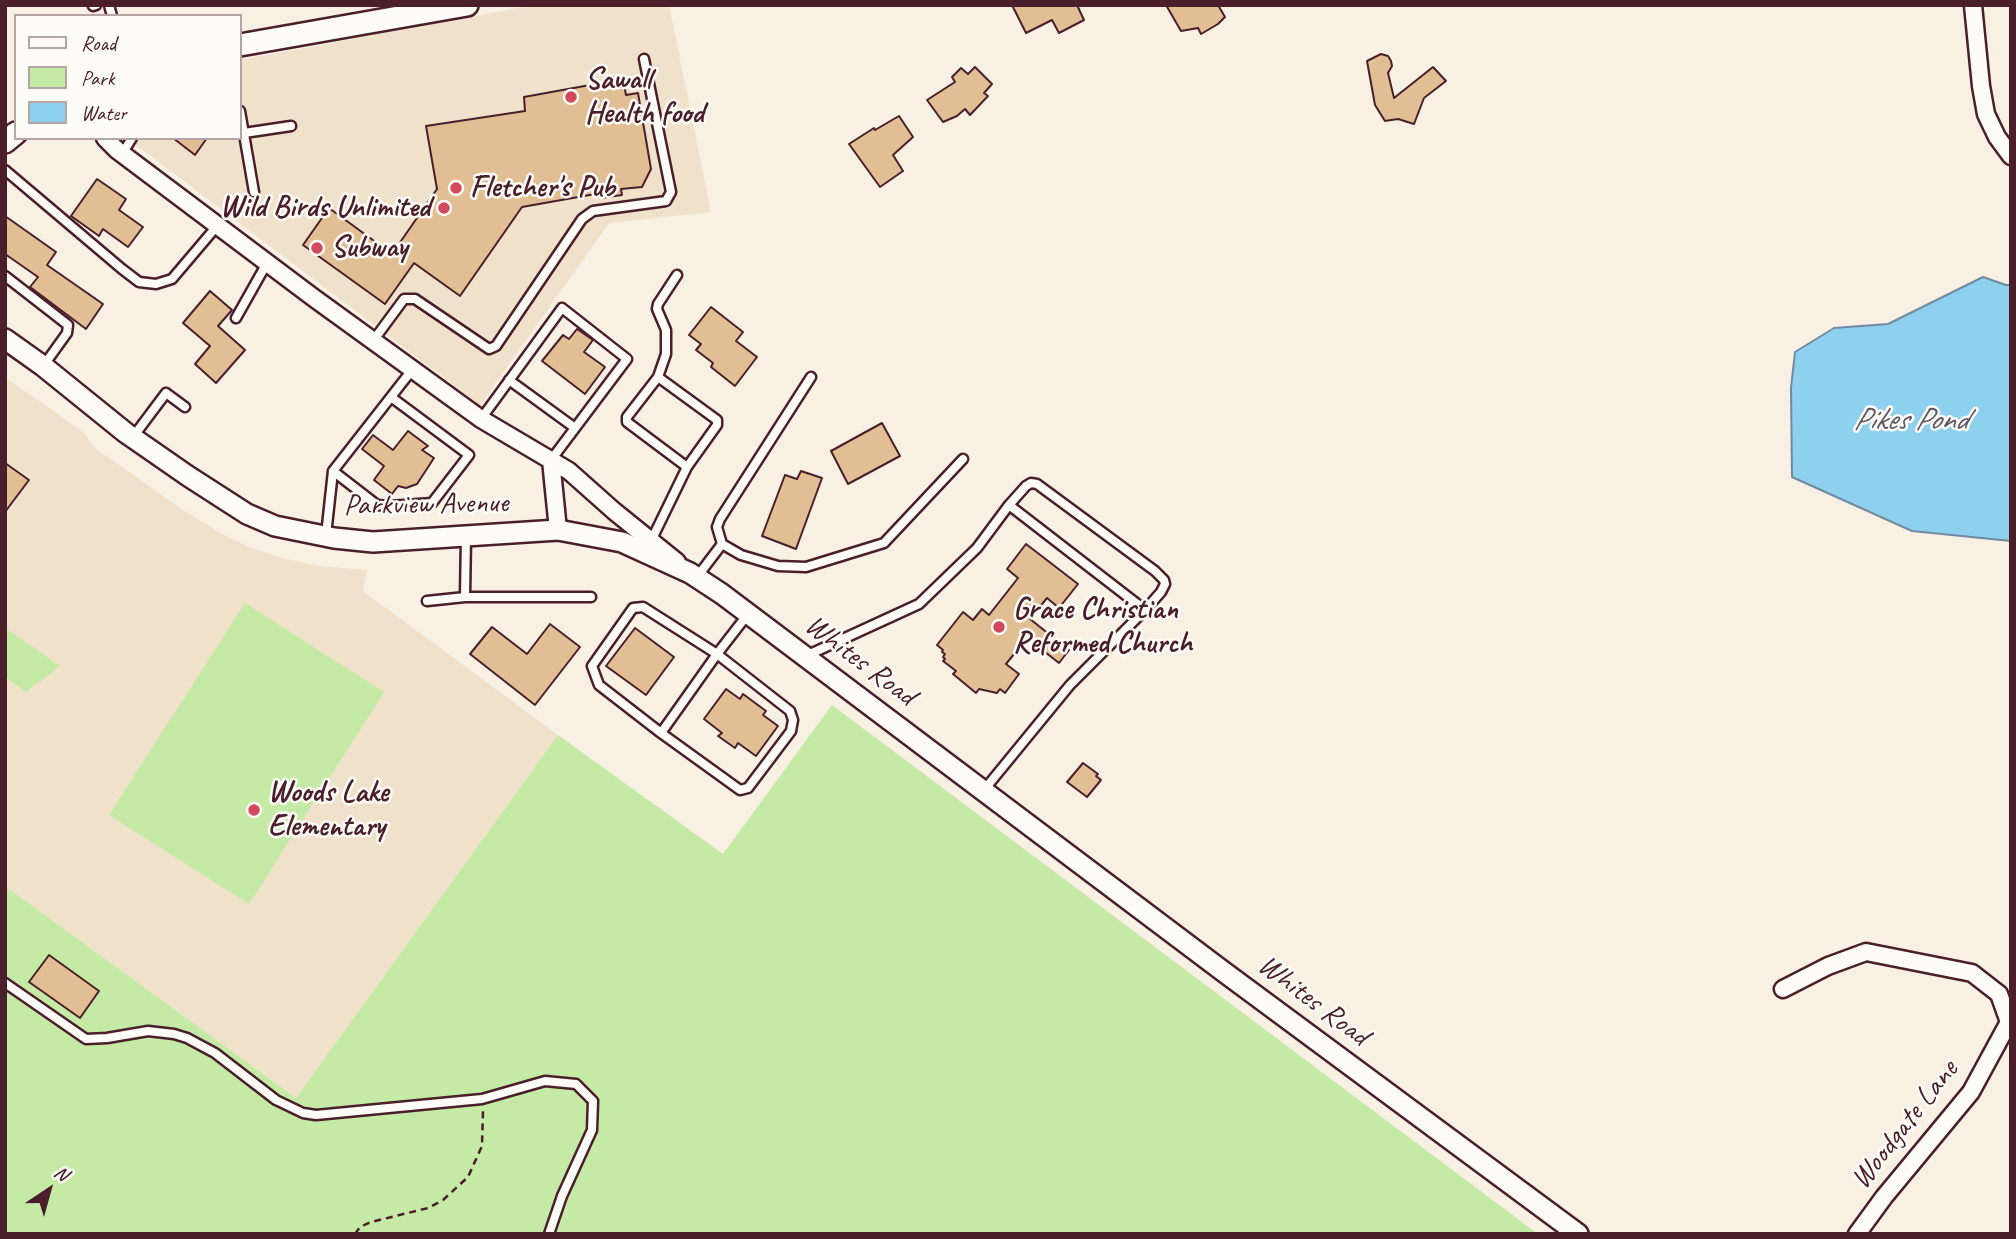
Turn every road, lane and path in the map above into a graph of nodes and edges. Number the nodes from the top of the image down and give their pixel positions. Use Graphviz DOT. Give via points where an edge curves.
graph roads {
  1 [pos="467,5"];
  2 [pos="1973,5"];
  3 [pos="242,45"];
  4 [pos="644,59"];
  5 [pos="242,122"];
  6 [pos="291,126"];
  7 [pos="244,133"];
  8 [pos="107,140"];
  9 [pos="131,140"];
  10 [pos="122,154"];
  11 [pos="2011,156"];
  12 [pos="5,170"];
  13 [pos="254,192"];
  14 [pos="217,226"];
  15 [pos="267,263"];
  16 [pos="677,275"];
  17 [pos="5,276"];
  18 [pos="236,318"];
  19 [pos="5,339"];
  20 [pos="373,341"];
  21 [pos="43,366"];
  22 [pos="412,370"];
  23 [pos="657,377"];
  24 [pos="811,377"];
  25 [pos="509,380"];
  26 [pos="391,397"];
  27 [pos="185,407"];
  28 [pos="481,419"];
  29 [pos="575,428"];
  30 [pos="133,437"];
  31 [pos="963,459"];
  32 [pos="551,460"];
  33 [pos="687,467"];
  34 [pos="333,471"];
  35 [pos="1009,505"];
  36 [pos="558,530"];
  37 [pos="326,536"];
  38 [pos="466,536"];
  39 [pos="651,541"];
  40 [pos="722,544"];
  41 [pos="694,575"];
  42 [pos="466,597"];
  43 [pos="591,597"];
  44 [pos="427,601"];
  45 [pos="1145,610"];
  46 [pos="748,614"];
  47 [pos="717,654"];
  48 [pos="805,656"];
  49 [pos="661,733"];
  50 [pos="984,791"];
  51 [pos="5,983"];
  52 [pos="1783,989"];
  53 [pos="482,1100"];
  54 [pos="355,1234"];
  55 [pos="549,1234"];
  56 [pos="1578,1234"];
  57 [pos="1857,1234"];
  1 -- 3 [label="main road"];
  2 -- 11 [label="street" via="1986,114"];
  4 -- 20 [label="lane" via="671,192 666,201 593,211 582,219 496,346 489,349 415,299 404,299"];
  5 -- 7 [label="lane"];
  6 -- 7 [label="lane"];
  7 -- 13 [label="lane"];
  8 -- 10 [label="street, Whites Road"];
  9 -- 10 [label="lane"];
  10 -- 14 [label="street, Whites Road"];
  12 -- 14 [label="lane" via="139,282 156,284 172,279"];
  14 -- 15 [label="street, Whites Road"];
  15 -- 18 [label="lane"];
  15 -- 20 [label="street, Whites Road"];
  16 -- 23 [label="lane" via="657,309 666,330 666,354"];
  17 -- 21 [label="lane" via="68,325"];
  19 -- 21 [label="street, Parkview Avenue"];
  20 -- 22 [label="street, Whites Road"];
  21 -- 30 [label="street, Parkview Avenue"];
  22 -- 26 [label="lane"];
  22 -- 28 [label="street, Whites Road"];
  23 -- 33 [label="lane" via="627,422"];
  23 -- 33 [label="lane" via="717,420 718,425"];
  24 -- 40 [label="lane" via="720,519 717,527"];
  25 -- 28 [label="lane"];
  25 -- 29 [label="lane"];
  25 -- 29 [label="lane" via="562,308 627,359"];
  26 -- 34 [label="lane"];
  26 -- 34 [label="lane" via="470,455 432,503 377,505"];
  27 -- 30 [label="lane" via="166,393"];
  28 -- 32 [label="street, Whites Road"];
  29 -- 32 [label="lane"];
  30 -- 37 [label="street, Parkview Avenue" via="247,514 275,526"];
  31 -- 40 [label="lane" via="884,543 806,567 778,566"];
  32 -- 36 [label="street"];
  32 -- 39 [label="street, Whites Road"];
  33 -- 39 [label="lane"];
  34 -- 37 [label="lane"];
  35 -- 45 [label="lane"];
  35 -- 45 [label="lane" via="1026,485 1037,484 1155,572 1165,584"];
  35 -- 48 [label="lane" via="976,548 919,604"];
  36 -- 38 [label="street, Parkview Avenue"];
  36 -- 41 [label="street, Parkview Avenue" via="622,542"];
  37 -- 38 [label="street, Parkview Avenue" via="373,542"];
  38 -- 42 [label="lane"];
  39 -- 41 [label="street, Whites Road"];
  40 -- 41 [label="lane"];
  41 -- 46 [label="street, Whites Road"];
  42 -- 43 [label="lane"];
  42 -- 44 [label="lane"];
  45 -- 50 [label="lane" via="1070,685"];
  46 -- 47 [label="lane"];
  46 -- 48 [label="street, Whites Road"];
  47 -- 49 [label="lane"];
  47 -- 49 [label="lane" via="643,607 633,608 592,666 598,685"];
  47 -- 49 [label="lane" via="790,711 791,731 748,788 740,790"];
  48 -- 50 [label="street, Whites Road"];
  50 -- 56 [label="street, Whites Road"];
  51 -- 53 [label="lane" via="86,1039 148,1031 187,1038 215,1053 276,1100 303,1113"];
  52 -- 57 [label="street, Woodgate Lane" via="1866,952 1972,973 1999,994 2009,1022 1971,1092"];
  53 -- 54 [label="path" via="482,1146 468,1177 428,1208 371,1222"];
  53 -- 55 [label="lane" via="545,1081 576,1084 593,1101 592,1130"];
}
